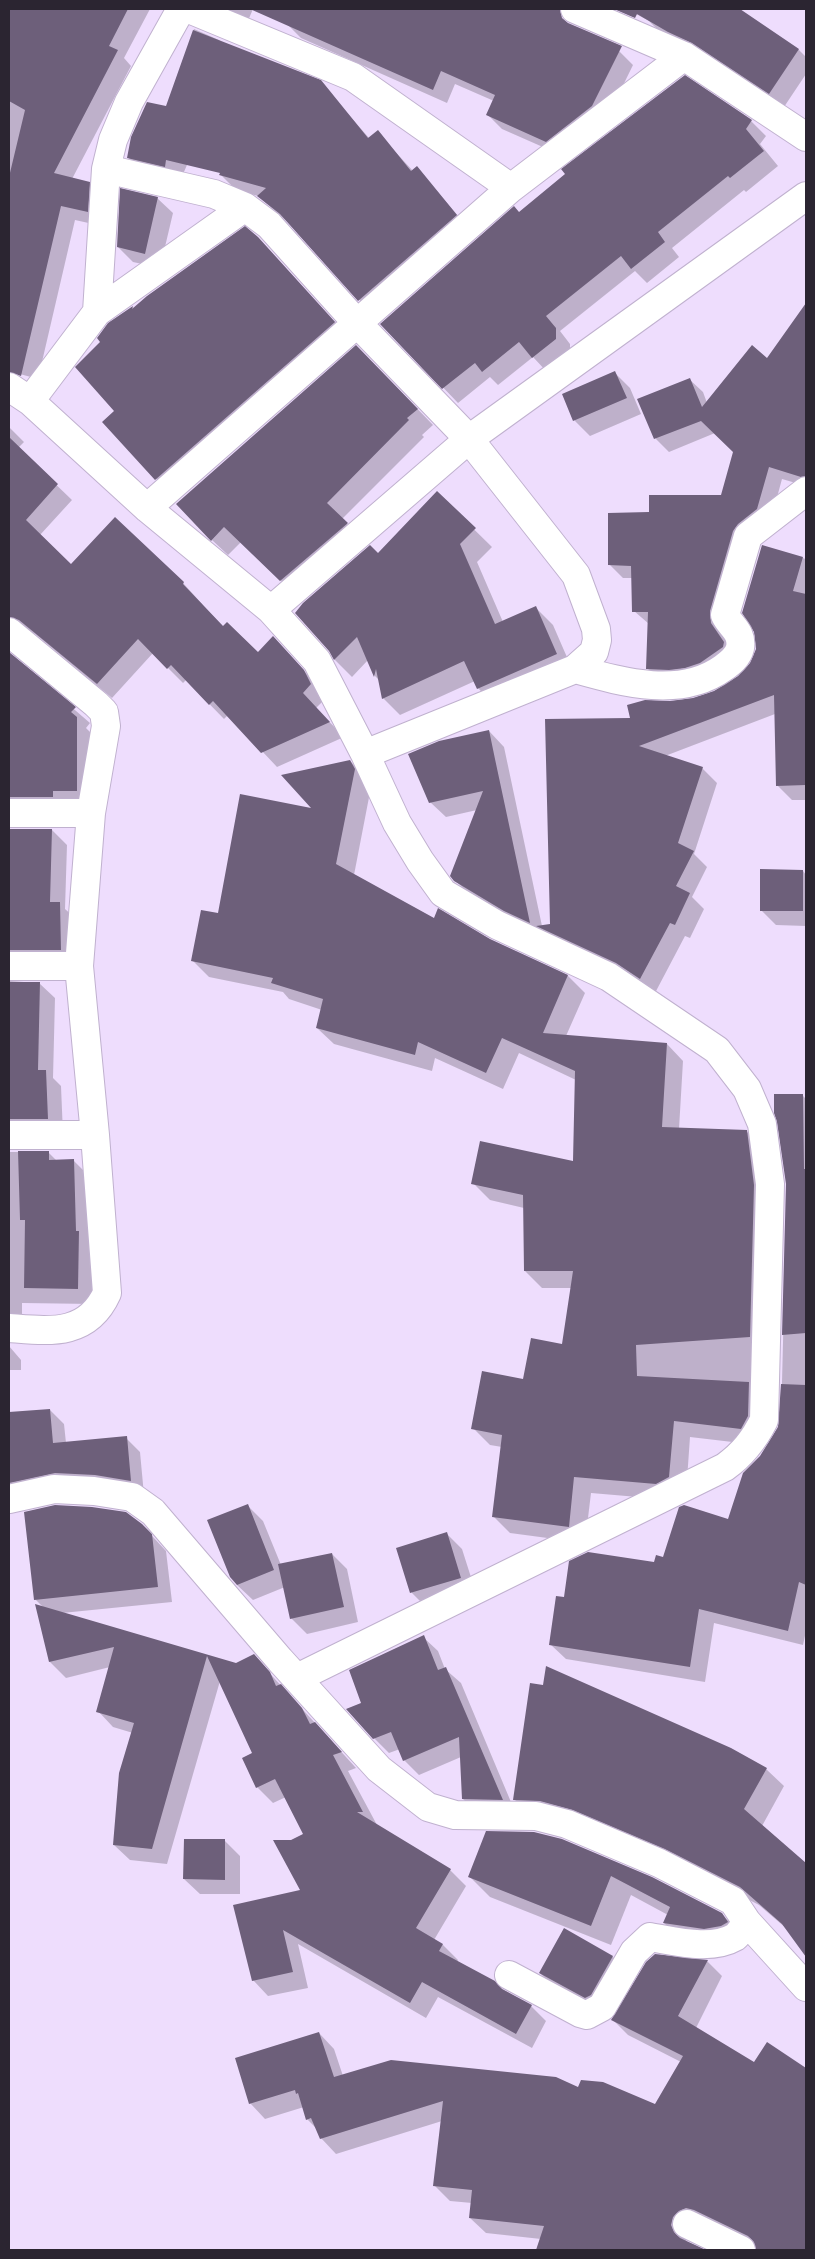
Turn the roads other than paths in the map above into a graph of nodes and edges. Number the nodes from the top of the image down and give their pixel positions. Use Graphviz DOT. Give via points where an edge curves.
graph roads {
  1 [pos="181,9"];
  2 [pos="189,9"];
  3 [pos="576,9"];
  4 [pos="684,56"];
  5 [pos="806,137"];
  6 [pos="106,169"];
  7 [pos="511,188"];
  8 [pos="806,196"];
  9 [pos="245,207"];
  10 [pos="97,312"];
  11 [pos="357,323"];
  12 [pos="19,394"];
  13 [pos="469,439"];
  14 [pos="806,491"];
  15 [pos="147,508"];
  16 [pos="272,610"];
  17 [pos="9,632"];
  18 [pos="575,669"];
  19 [pos="365,754"];
  20 [pos="9,812"];
  21 [pos="92,813"];
  22 [pos="9,966"];
  23 [pos="79,966"];
  24 [pos="9,1135"];
  25 [pos="96,1135"];
  26 [pos="9,1328"];
  27 [pos="9,1499"];
  28 [pos="297,1678"];
  29 [pos="747,1922"];
  30 [pos="509,1975"];
  31 [pos="806,1988"];
  32 [pos="687,2224"];
  33 [pos="741,2250"];
  1 -- 6 [label="street" via="129,102 113,140"];
  2 -- 7 [label="street" via="353,77"];
  3 -- 4 [label="street"];
  4 -- 5 [label="street"];
  4 -- 7 [label="street"];
  6 -- 9 [label="street" via="214,194"];
  6 -- 10 [label="street"];
  7 -- 11 [label="street"];
  8 -- 13 [label="street"];
  9 -- 10 [label="street"];
  9 -- 11 [label="street" via="269,225"];
  10 -- 12 [label="street"];
  11 -- 13 [label="street"];
  11 -- 15 [label="street"];
  12 -- 15 [label="street"];
  13 -- 16 [label="street"];
  13 -- 18 [label="street" via="576,575 597,640 594,652"];
  14 -- 18 [label="street" via="748,536 725,614 739,638 740,648 732,661 705,678 676,686 625,682"];
  15 -- 16 [label="street"];
  16 -- 19 [label="street" via="317,661"];
  17 -- 21 [label="street" via="104,712 106,726"];
  18 -- 19 [label="street"];
  19 -- 28 [label="street" via="397,822 443,893 497,926 609,977 717,1050 747,1089 762,1124 770,1184 764,1420 753,1440 725,1467"];
  20 -- 21 [label="street"];
  21 -- 23 [label="street"];
  22 -- 23 [label="street"];
  23 -- 25 [label="street"];
  24 -- 25 [label="street"];
  25 -- 26 [label="street" via="107,1293 100,1308 74,1326 57,1331"];
  27 -- 28 [label="street" via="54,1489 94,1491 132,1498 152,1512"];
  28 -- 29 [label="street" via="379,1769 428,1807 455,1816 536,1816 567,1824 659,1863 733,1901"];
  29 -- 30 [label="street" via="736,1936 714,1942 698,1944 650,1936 634,1952 602,2008 587,2015"];
  29 -- 31 [label="street"];
  32 -- 33 [label="street"];
}
